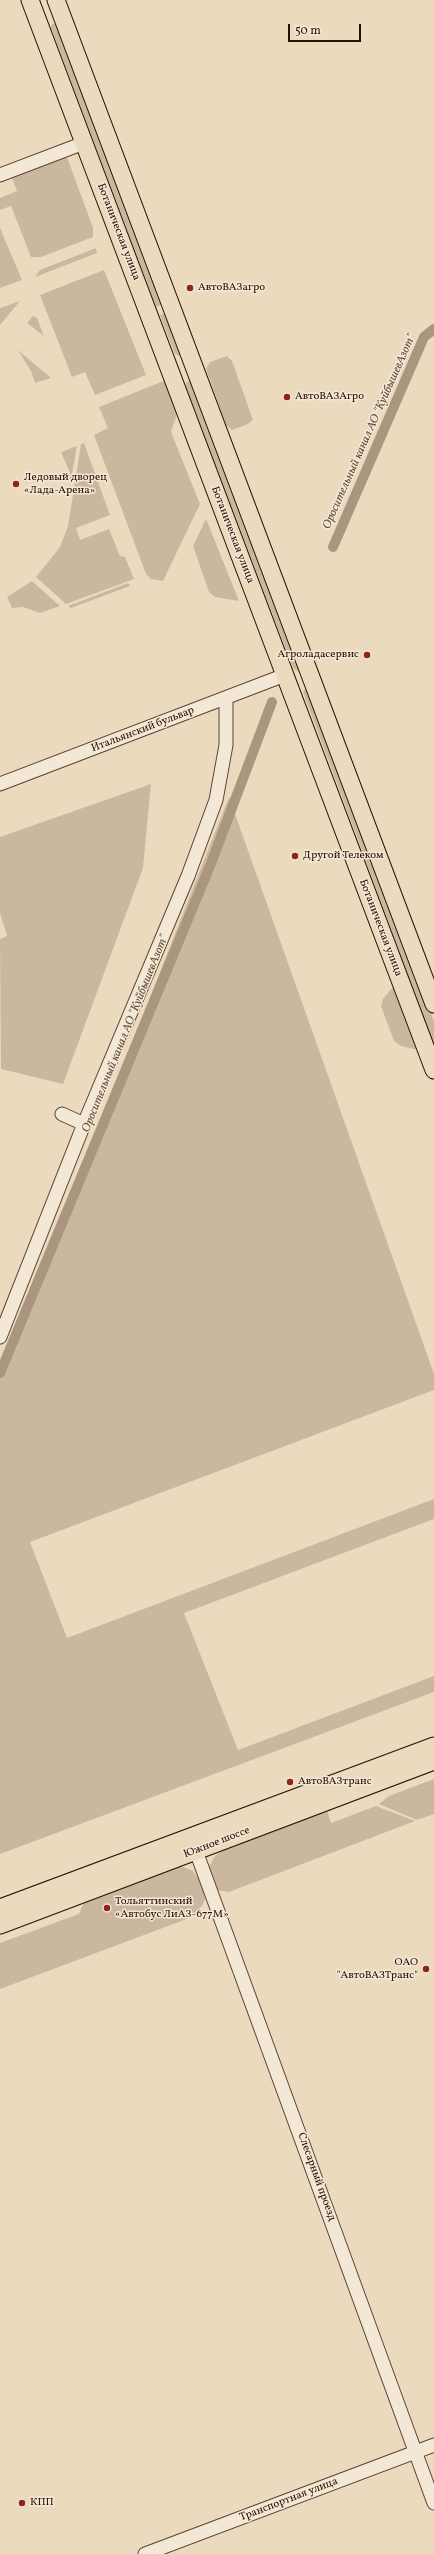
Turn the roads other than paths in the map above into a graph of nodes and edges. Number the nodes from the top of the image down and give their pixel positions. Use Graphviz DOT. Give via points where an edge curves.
graph roads {
  1 [pos="30,0"];
  2 [pos="59,8"];
  3 [pos="39,24"];
  4 [pos="84,143"];
  5 [pos="0,175"];
  6 [pos="193,363"];
  7 [pos="170,372"];
  8 [pos="312,678"];
  9 [pos="287,681"];
  10 [pos="226,699"];
  11 [pos="0,784"];
  12 [pos="434,1004"];
  13 [pos="434,1070"];
  14 [pos="62,1114"];
  15 [pos="84,1124"];
  16 [pos="0,1337"];
  17 [pos="434,1746"];
  18 [pos="434,1761"];
  19 [pos="196,1851"];
  20 [pos="0,1908"];
  21 [pos="0,1925"];
  22 [pos="434,2445"];
  23 [pos="416,2452"];
  24 [pos="434,2503"];
  25 [pos="145,2554"];
  1 -- 3 [label="main road, Ботаническая улица"];
  2 -- 3 [label="main road"];
  2 -- 6 [label="main road"];
  3 -- 4 [label="main road, Ботаническая улица"];
  4 -- 5 [label="street"];
  4 -- 7 [label="main road, Ботаническая улица"];
  6 -- 7 [label="main road"];
  6 -- 8 [label="main road"];
  7 -- 9 [label="main road, Ботаническая улица"];
  8 -- 9 [label="main road"];
  8 -- 12 [label="main road"];
  9 -- 10 [label="street, Итальянский бульвар"];
  9 -- 13 [label="main road, Ботаническая улица"];
  10 -- 11 [label="street, Итальянский бульвар"];
  10 -- 15 [label="street" via="226,745 216,800 188,876"];
  14 -- 15 [label="street"];
  15 -- 16 [label="street"];
  17 -- 20 [label="main road, Южное шоссе"];
  18 -- 19 [label="main road, Южное шоссе"];
  19 -- 21 [label="main road, Южное шоссе"];
  19 -- 23 [label="street, Слесарный проезд"];
  22 -- 23 [label="street, Транспортная улица"];
  23 -- 24 [label="street, Слесарный проезд"];
  23 -- 25 [label="street, Транспортная улица"];
}
